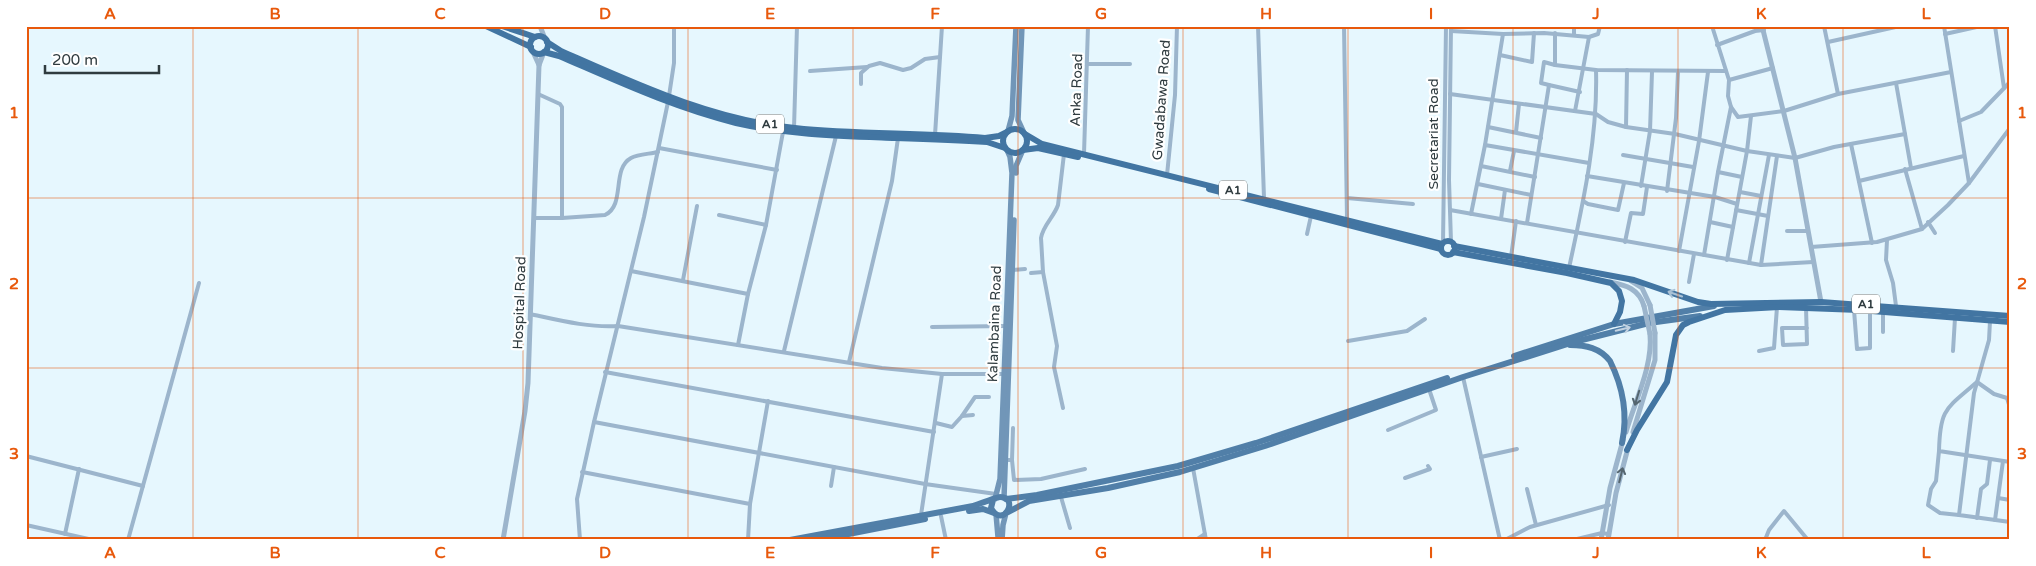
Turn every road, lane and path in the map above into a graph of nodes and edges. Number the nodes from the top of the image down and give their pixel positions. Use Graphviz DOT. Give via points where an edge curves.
graph roads {
  1 [pos="486,26"];
  2 [pos="502,26"];
  3 [pos="540,26"];
  4 [pos="674,26"];
  5 [pos="797,26"];
  6 [pos="942,26"];
  7 [pos="1016,26"];
  8 [pos="1022,26"];
  9 [pos="1088,26"];
  10 [pos="1177,26"];
  11 [pos="1258,26"];
  12 [pos="1344,26"];
  13 [pos="1446,26"];
  14 [pos="1483,26"];
  15 [pos="1514,26"];
  16 [pos="1544,26"];
  17 [pos="1574,26"];
  18 [pos="1600,26"];
  19 [pos="1712,26"];
  20 [pos="1824,26"];
  21 [pos="1900,26"];
  22 [pos="1944,26"];
  23 [pos="1981,26"];
  24 [pos="1994,26"];
  25 [pos="1763,28"];
  26 [pos="1887,28"];
  27 [pos="1451,29"];
  28 [pos="1482,33"];
  29 [pos="1534,33"];
  30 [pos="1544,33"];
  31 [pos="1503,34"];
  32 [pos="1513,34"];
  33 [pos="1555,34"];
  34 [pos="1945,34"];
  35 [pos="1574,35"];
  36 [pos="535,37"];
  37 [pos="1589,37"];
  38 [pos="546,41"];
  39 [pos="1828,42"];
  40 [pos="1717,44"];
  41 [pos="532,49"];
  42 [pos="544,54"];
  43 [pos="1500,55"];
  44 [pos="940,57"];
  45 [pos="1088,64"];
  46 [pos="1130,64"];
  47 [pos="539,65"];
  48 [pos="1554,65"];
  49 [pos="867,67"];
  50 [pos="1773,68"];
  51 [pos="1584,69"];
  52 [pos="1596,70"];
  53 [pos="1627,70"];
  54 [pos="810,71"];
  55 [pos="1726,71"];
  56 [pos="1652,72"];
  57 [pos="1678,72"];
  58 [pos="1708,72"];
  59 [pos="1951,72"];
  60 [pos="1729,80"];
  61 [pos="2010,82"];
  62 [pos="1896,83"];
  63 [pos="861,84"];
  64 [pos="1549,85"];
  65 [pos="2004,88"];
  66 [pos="1580,92"];
  67 [pos="538,94"];
  68 [pos="1450,94"];
  69 [pos="1838,94"];
  70 [pos="668,99"];
  71 [pos="1493,100"];
  72 [pos="1520,104"];
  73 [pos="1732,107"];
  74 [pos="1546,108"];
  75 [pos="1784,111"];
  76 [pos="1575,112"];
  77 [pos="1596,114"];
  78 [pos="1751,116"];
  79 [pos="1959,121"];
  80 [pos="1488,127"];
  81 [pos="1626,127"];
  82 [pos="794,128"];
  83 [pos="2010,128"];
  84 [pos="1650,131"];
  85 [pos="782,132"];
  86 [pos="1007,132"];
  87 [pos="1516,132"];
  88 [pos="936,134"];
  89 [pos="1025,134"];
  90 [pos="1675,134"];
  91 [pos="1905,134"];
  92 [pos="836,136"];
  93 [pos="898,138"];
  94 [pos="1541,138"];
  95 [pos="1699,141"];
  96 [pos="1851,144"];
  97 [pos="1485,146"];
  98 [pos="1723,146"];
  99 [pos="1006,149"];
  100 [pos="659,150"];
  101 [pos="1022,151"];
  102 [pos="1514,151"];
  103 [pos="1747,151"];
  104 [pos="1064,154"];
  105 [pos="1084,154"];
  106 [pos="1538,155"];
  107 [pos="1623,155"];
  108 [pos="1768,155"];
  109 [pos="1777,156"];
  110 [pos="1964,156"];
  111 [pos="1645,158"];
  112 [pos="1795,158"];
  113 [pos="1671,162"];
  114 [pos="1589,163"];
  115 [pos="1481,166"];
  116 [pos="1693,167"];
  117 [pos="1911,168"];
  118 [pos="1905,169"];
  119 [pos="777,170"];
  120 [pos="1510,171"];
  121 [pos="1718,172"];
  122 [pos="1167,175"];
  123 [pos="1587,176"];
  124 [pos="1742,176"];
  125 [pos="1535,177"];
  126 [pos="1859,181"];
  127 [pos="1624,183"];
  128 [pos="1969,183"];
  129 [pos="1478,184"];
  130 [pos="1641,186"];
  131 [pos="1647,187"];
  132 [pos="1505,190"];
  133 [pos="1667,190"];
  134 [pos="1740,192"];
  135 [pos="1689,194"];
  136 [pos="1531,195"];
  137 [pos="1761,196"];
  138 [pos="1264,198"];
  139 [pos="1347,198"];
  140 [pos="1715,198"];
  141 [pos="1583,201"];
  142 [pos="1413,204"];
  143 [pos="1737,204"];
  144 [pos="697,206"];
  145 [pos="1450,210"];
  146 [pos="1736,210"];
  147 [pos="1471,214"];
  148 [pos="719,215"];
  149 [pos="1757,215"];
  150 [pos="1311,216"];
  151 [pos="1768,216"];
  152 [pos="534,218"];
  153 [pos="562,218"];
  154 [pos="1347,219"];
  155 [pos="1501,219"];
  156 [pos="1516,221"];
  157 [pos="1710,222"];
  158 [pos="1928,222"];
  159 [pos="1527,223"];
  160 [pos="766,225"];
  161 [pos="1733,227"];
  162 [pos="1922,229"];
  163 [pos="1788,231"];
  164 [pos="1808,231"];
  165 [pos="1576,233"];
  166 [pos="1307,234"];
  167 [pos="1935,234"];
  168 [pos="1887,240"];
  169 [pos="1625,242"];
  170 [pos="1872,243"];
  171 [pos="1442,245"];
  172 [pos="1453,247"];
  173 [pos="1811,247"];
  174 [pos="1678,251"];
  175 [pos="1694,254"];
  176 [pos="1704,255"];
  177 [pos="1511,257"];
  178 [pos="1727,260"];
  179 [pos="1813,262"];
  180 [pos="1749,263"];
  181 [pos="1761,265"];
  182 [pos="1569,268"];
  183 [pos="1025,269"];
  184 [pos="1013,270"];
  185 [pos="631,271"];
  186 [pos="1043,272"];
  187 [pos="1031,273"];
  188 [pos="1624,278"];
  189 [pos="683,280"];
  190 [pos="1607,281"];
  191 [pos="1689,282"];
  192 [pos="199,283"];
  193 [pos="748,294"];
  194 [pos="1821,302"];
  195 [pos="1647,306"];
  196 [pos="1896,306"];
  197 [pos="1724,307"];
  198 [pos="1777,307"];
  199 [pos="1806,307"];
  200 [pos="1854,310"];
  201 [pos="1870,311"];
  202 [pos="1883,312"];
  203 [pos="530,314"];
  204 [pos="2010,316"];
  205 [pos="1955,318"];
  206 [pos="1425,319"];
  207 [pos="1990,321"];
  208 [pos="2010,322"];
  209 [pos="1614,324"];
  210 [pos="618,326"];
  211 [pos="1006,326"];
  212 [pos="932,327"];
  213 [pos="1807,328"];
  214 [pos="1883,332"];
  215 [pos="1652,333"];
  216 [pos="1348,341"];
  217 [pos="738,344"];
  218 [pos="1554,348"];
  219 [pos="784,351"];
  220 [pos="1759,351"];
  221 [pos="1953,351"];
  222 [pos="849,362"];
  223 [pos="605,372"];
  224 [pos="942,374"];
  225 [pos="1004,374"];
  226 [pos="1462,377"];
  227 [pos="1977,382"];
  228 [pos="1429,390"];
  229 [pos="989,397"];
  230 [pos="768,401"];
  231 [pos="1063,408"];
  232 [pos="2010,408"];
  233 [pos="973,415"];
  234 [pos="962,416"];
  235 [pos="594,422"];
  236 [pos="936,423"];
  237 [pos="1013,428"];
  238 [pos="1388,430"];
  239 [pos="934,432"];
  240 [pos="1622,443"];
  241 [pos="1517,449"];
  242 [pos="1627,450"];
  243 [pos="1938,452"];
  244 [pos="759,453"];
  245 [pos="26,456"];
  246 [pos="1967,456"];
  247 [pos="1481,457"];
  248 [pos="1009,460"];
  249 [pos="1990,460"];
  250 [pos="2003,461"];
  251 [pos="2010,462"];
  252 [pos="1428,466"];
  253 [pos="834,467"];
  254 [pos="1193,468"];
  255 [pos="79,469"];
  256 [pos="1086,469"];
  257 [pos="582,472"];
  258 [pos="1405,478"];
  259 [pos="925,484"];
  260 [pos="143,486"];
  261 [pos="831,486"];
  262 [pos="1527,489"];
  263 [pos="995,497"];
  264 [pos="1061,497"];
  265 [pos="1005,498"];
  266 [pos="1998,498"];
  267 [pos="2010,500"];
  268 [pos="750,504"];
  269 [pos="1608,504"];
  270 [pos="1614,506"];
  271 [pos="1007,512"];
  272 [pos="995,514"];
  273 [pos="1959,515"];
  274 [pos="921,516"];
  275 [pos="941,516"];
  276 [pos="1977,518"];
  277 [pos="1996,520"];
  278 [pos="2010,522"];
  279 [pos="26,525"];
  280 [pos="1536,525"];
  281 [pos="1070,528"];
  282 [pos="1602,533"];
  283 [pos="65,534"];
  284 [pos="1205,534"];
  285 [pos="1608,537"];
  286 [pos="93,540"];
  287 [pos="128,540"];
  288 [pos="502,540"];
  289 [pos="580,540"];
  290 [pos="748,540"];
  291 [pos="790,540"];
  292 [pos="818,540"];
  293 [pos="946,540"];
  294 [pos="1000,540"];
  295 [pos="1196,540"];
  296 [pos="1206,540"];
  297 [pos="1500,540"];
  298 [pos="1505,540"];
  299 [pos="1573,540"];
  300 [pos="1601,540"];
  301 [pos="1765,540"];
  302 [pos="1808,540"];
  1 -- 41 [label="highway"];
  2 -- 36 [label="highway"];
  3 -- 36 [label="street"];
  3 -- 38 [label="street"];
  4 -- 70 [label="street" via="674,63"];
  5 -- 82 [label="street"];
  6 -- 44 [label="street"];
  7 -- 86 [label="main road" via="1012,116"];
  8 -- 89 [label="main road" via="1018,120"];
  9 -- 45 [label="street, Anka Road"];
  10 -- 122 [label="street, Gwadabawa Road" via="1175,95"];
  11 -- 138 [label="street"];
  12 -- 139 [label="street"];
  13 -- 171 [label="street, Secretariat Road"];
  14 -- 28 [label="street"];
  15 -- 32 [label="street"];
  16 -- 30 [label="street"];
  17 -- 35 [label="street"];
  18 -- 37 [label="street" via="1598,34"];
  19 -- 40 [label="street"];
  20 -- 39 [label="street"];
  21 -- 26 [label="street"];
  22 -- 34 [label="street"];
  23 -- 34 [label="street"];
  24 -- 65 [label="street"];
  25 -- 40 [label="street"];
  25 -- 50 [label="street"];
  26 -- 39 [label="street"];
  27 -- 28 [label="street"];
  27 -- 68 [label="street, Secretariat Road"];
  28 -- 31 [label="street"];
  29 -- 30 [label="street"];
  29 -- 32 [label="street"];
  29 -- 43 [label="street" via="1532,62"];
  30 -- 33 [label="street"];
  31 -- 32 [label="street"];
  31 -- 43 [label="street"];
  33 -- 35 [label="street"];
  33 -- 48 [label="street"];
  34 -- 59 [label="street"];
  35 -- 37 [label="street"];
  36 -- 38 [label="highway"];
  36 -- 41 [label="highway" via="531,42"];
  37 -- 51 [label="street"];
  38 -- 42 [label="highway"];
  38 -- 70 [label="highway, A1"];
  39 -- 69 [label="street"];
  40 -- 55 [label="street"];
  41 -- 42 [label="highway"];
  41 -- 47 [label="street"];
  42 -- 47 [label="street"];
  42 -- 70 [label="highway, A1" via="553,54"];
  43 -- 71 [label="street"];
  44 -- 49 [label="street" via="925,59 903,70 880,63"];
  44 -- 88 [label="street"];
  45 -- 46 [label="street"];
  45 -- 105 [label="street, Anka Road"];
  47 -- 67 [label="street, Hospital Road"];
  48 -- 51 [label="street"];
  48 -- 64 [label="street" via="1544,62 1541,83"];
  49 -- 54 [label="street"];
  49 -- 63 [label="street" via="861,73"];
  50 -- 60 [label="street"];
  50 -- 75 [label="street"];
  51 -- 52 [label="street"];
  51 -- 66 [label="street"];
  52 -- 53 [label="street"];
  52 -- 77 [label="street"];
  53 -- 56 [label="street"];
  53 -- 81 [label="street"];
  55 -- 58 [label="street"];
  55 -- 60 [label="street"];
  56 -- 57 [label="street"];
  56 -- 84 [label="street"];
  57 -- 58 [label="street"];
  57 -- 90 [label="street"];
  58 -- 95 [label="street"];
  59 -- 62 [label="street"];
  59 -- 79 [label="street"];
  60 -- 73 [label="street" via="1728,96"];
  61 -- 65 [label="street"];
  62 -- 69 [label="street"];
  62 -- 91 [label="street"];
  64 -- 66 [label="street"];
  64 -- 74 [label="street"];
  65 -- 79 [label="street" via="1980,112"];
  66 -- 76 [label="street"];
  67 -- 152 [label="street, Hospital Road"];
  67 -- 153 [label="street" via="562,107"];
  68 -- 71 [label="street"];
  68 -- 145 [label="street, Secretariat Road"];
  69 -- 75 [label="street"];
  70 -- 82 [label="highway, A1"];
  70 -- 85 [label="highway, A1" via="727,120"];
  70 -- 100 [label="street"];
  71 -- 72 [label="street"];
  71 -- 80 [label="street"];
  72 -- 74 [label="street"];
  72 -- 87 [label="street"];
  73 -- 78 [label="street" via="1738,117"];
  73 -- 98 [label="street"];
  74 -- 76 [label="street"];
  74 -- 94 [label="street"];
  75 -- 78 [label="street"];
  75 -- 112 [label="street"];
  76 -- 77 [label="street"];
  77 -- 81 [label="street" via="1608,122"];
  77 -- 114 [label="street"];
  78 -- 103 [label="street"];
  79 -- 110 [label="street"];
  80 -- 87 [label="street"];
  80 -- 97 [label="street"];
  81 -- 84 [label="street"];
  82 -- 88 [label="highway, A1"];
  83 -- 128 [label="street"];
  84 -- 90 [label="street"];
  84 -- 111 [label="street"];
  85 -- 92 [label="highway, A1"];
  85 -- 119 [label="street"];
  86 -- 88 [label="highway, A1" via="985,138"];
  86 -- 89 [label="highway" via="1015,129"];
  86 -- 99 [label="highway" via="1003,140"];
  87 -- 94 [label="street"];
  89 -- 101 [label="highway" via="1027,144"];
  89 -- 105 [label="highway, A1" via="1042,144"];
  90 -- 95 [label="street"];
  90 -- 113 [label="street"];
  91 -- 96 [label="street"];
  91 -- 117 [label="street"];
  92 -- 93 [label="highway, A1"];
  92 -- 219 [label="street"];
  93 -- 99 [label="highway, A1" via="987,142"];
  93 -- 222 [label="street" via="892,181"];
  94 -- 106 [label="street"];
  95 -- 98 [label="street"];
  95 -- 116 [label="street"];
  96 -- 112 [label="street"];
  96 -- 126 [label="street"];
  97 -- 102 [label="street"];
  97 -- 115 [label="street"];
  98 -- 103 [label="street"];
  98 -- 121 [label="street"];
  99 -- 101 [label="highway" via="1014,154"];
  99 -- 211 [label="main road, Kalambaina Road" via="1012,173"];
  100 -- 119 [label="street"];
  100 -- 153 [label="street" via="633,157 624,164 610,213"];
  100 -- 185 [label="street"];
  101 -- 104 [label="highway, A1" via="1038,148"];
  101 -- 184 [label="main road" via="1016,166"];
  102 -- 106 [label="street"];
  102 -- 120 [label="street"];
  103 -- 108 [label="street"];
  103 -- 124 [label="street"];
  104 -- 150 [label="highway, A1"];
  104 -- 186 [label="street" via="1058,205 1040,238"];
  105 -- 122 [label="highway, A1"];
  106 -- 114 [label="street"];
  106 -- 125 [label="street"];
  107 -- 111 [label="street"];
  108 -- 109 [label="street"];
  108 -- 137 [label="street"];
  109 -- 112 [label="street"];
  109 -- 151 [label="street"];
  110 -- 117 [label="street"];
  110 -- 128 [label="street"];
  111 -- 113 [label="street"];
  111 -- 130 [label="street"];
  112 -- 164 [label="street"];
  113 -- 116 [label="street"];
  113 -- 133 [label="street"];
  114 -- 123 [label="street"];
  115 -- 120 [label="street"];
  115 -- 129 [label="street"];
  116 -- 135 [label="street"];
  117 -- 118 [label="street"];
  118 -- 126 [label="street"];
  118 -- 162 [label="street"];
  119 -- 160 [label="street"];
  120 -- 125 [label="street"];
  121 -- 124 [label="street"];
  121 -- 140 [label="street"];
  122 -- 138 [label="highway, A1"];
  123 -- 127 [label="street"];
  123 -- 141 [label="street"];
  124 -- 134 [label="street"];
  125 -- 136 [label="street"];
  126 -- 170 [label="street"];
  127 -- 130 [label="street"];
  127 -- 141 [label="street" via="1618,210"];
  128 -- 158 [label="street"];
  129 -- 132 [label="street"];
  129 -- 147 [label="street"];
  130 -- 131 [label="street"];
  131 -- 133 [label="street"];
  131 -- 169 [label="street" via="1643,214 1631,213"];
  132 -- 136 [label="street"];
  132 -- 155 [label="street"];
  133 -- 135 [label="street"];
  134 -- 137 [label="street"];
  134 -- 143 [label="street"];
  135 -- 140 [label="street"];
  135 -- 174 [label="street"];
  136 -- 159 [label="street"];
  137 -- 149 [label="street"];
  138 -- 154 [label="highway, A1"];
  139 -- 142 [label="street"];
  139 -- 154 [label="street"];
  140 -- 143 [label="street"];
  140 -- 157 [label="street"];
  141 -- 165 [label="street"];
  143 -- 146 [label="street"];
  144 -- 189 [label="street"];
  145 -- 147 [label="street"];
  145 -- 172 [label="street, Secretariat Road"];
  146 -- 149 [label="street"];
  146 -- 161 [label="street"];
  147 -- 155 [label="street"];
  148 -- 160 [label="street"];
  149 -- 151 [label="street"];
  149 -- 180 [label="street"];
  150 -- 166 [label="street"];
  150 -- 171 [label="highway, A1"];
  151 -- 181 [label="street"];
  152 -- 153 [label="street"];
  152 -- 203 [label="street, Hospital Road"];
  154 -- 171 [label="highway, A1"];
  155 -- 156 [label="street"];
  156 -- 159 [label="street"];
  156 -- 177 [label="street"];
  157 -- 161 [label="street"];
  157 -- 176 [label="street"];
  158 -- 162 [label="street"];
  158 -- 167 [label="street"];
  159 -- 165 [label="street"];
  160 -- 193 [label="street"];
  161 -- 178 [label="street"];
  162 -- 168 [label="street"];
  163 -- 164 [label="street"];
  164 -- 173 [label="street"];
  165 -- 169 [label="street"];
  165 -- 182 [label="street"];
  168 -- 170 [label="street"];
  168 -- 196 [label="street" via="1886,260"];
  169 -- 174 [label="street"];
  170 -- 173 [label="street"];
  171 -- 172 [label="highway"];
  171 -- 172 [label="highway" via="1446,255"];
  172 -- 177 [label="highway, A1"];
  172 -- 190 [label="highway"];
  173 -- 179 [label="street"];
  174 -- 175 [label="street"];
  175 -- 176 [label="street"];
  175 -- 191 [label="street"];
  176 -- 178 [label="street"];
  177 -- 182 [label="highway, A1"];
  178 -- 180 [label="street"];
  179 -- 181 [label="street"];
  179 -- 194 [label="street"];
  180 -- 181 [label="street"];
  182 -- 188 [label="highway, A1"];
  183 -- 184 [label="street"];
  184 -- 248 [label="main road"];
  185 -- 189 [label="street"];
  185 -- 210 [label="street"];
  186 -- 187 [label="street"];
  186 -- 231 [label="street" via="1057,346 1054,367"];
  188 -- 195 [label="street" via="1642,288"];
  197 -- 188 [label="highway, A1, one-way"];
  189 -- 193 [label="street"];
  190 -- 195 [label="street" via="1632,288"];
  190 -- 209 [label="highway" via="1622,296 1622,307"];
  192 -- 260 [label="street"];
  193 -- 217 [label="street"];
  194 -- 196 [label="highway, A1"];
  194 -- 197 [label="highway, A1" via="1779,301"];
  195 -- 215 [label="street, bridge"];
  196 -- 204 [label="highway, A1"];
  197 -- 198 [label="highway, A1"];
  197 -- 209 [label="main road"];
  218 -- 197 [label="main road, one-way" via="1626,328"];
  197 -- 242 [label="highway" via="1678,330 1667,382"];
  198 -- 199 [label="highway, A1"];
  198 -- 220 [label="street" via="1774,348"];
  199 -- 200 [label="highway, A1"];
  199 -- 213 [label="street"];
  200 -- 201 [label="highway, A1"];
  200 -- 201 [label="street" via="1857,349 1870,348"];
  201 -- 202 [label="highway, A1"];
  202 -- 205 [label="highway, A1"];
  202 -- 214 [label="street"];
  203 -- 210 [label="street" via="596,326"];
  203 -- 288 [label="street, Hospital Road" via="525,411"];
  205 -- 207 [label="highway, A1"];
  205 -- 221 [label="street"];
  206 -- 216 [label="street" via="1407,331"];
  207 -- 208 [label="highway, A1"];
  207 -- 227 [label="street" via="1989,340"];
  209 -- 265 [label="main road" via="1178,466 1054,492"];
  210 -- 217 [label="street"];
  210 -- 223 [label="street"];
  211 -- 212 [label="street"];
  211 -- 225 [label="main road, Kalambaina Road"];
  213 -- 213 [label="street" via="1807,344 1783,345 1782,328"];
  215 -- 240 [label="street, one-way" via="1648,361"];
  215 -- 242 [label="street" via="1655,360"];
  217 -- 219 [label="street"];
  218 -- 226 [label="main road"];
  218 -- 240 [label="main road" via="1585,346 1600,352 1610,361 1626,410"];
  219 -- 222 [label="street"];
  222 -- 224 [label="street"];
  223 -- 230 [label="street"];
  223 -- 235 [label="street"];
  224 -- 225 [label="street"];
  224 -- 236 [label="street"];
  225 -- 263 [label="main road, Kalambaina Road" via="1000,480"];
  226 -- 228 [label="main road"];
  226 -- 247 [label="street"];
  227 -- 232 [label="street" via="1994,394 2007,398"];
  227 -- 243 [label="street" via="1949,406 1942,417"];
  227 -- 246 [label="street"];
  228 -- 238 [label="street" via="1436,410"];
  228 -- 254 [label="main road"];
  229 -- 234 [label="street" via="975,397"];
  230 -- 239 [label="street"];
  230 -- 244 [label="street"];
  233 -- 234 [label="street"];
  234 -- 236 [label="street" via="952,426"];
  235 -- 244 [label="street"];
  235 -- 257 [label="street"];
  236 -- 239 [label="street"];
  237 -- 248 [label="street"];
  239 -- 259 [label="street"];
  240 -- 269 [label="street"];
  241 -- 247 [label="street"];
  270 -- 242 [label="street, one-way"];
  243 -- 246 [label="street"];
  243 -- 273 [label="street" via="1936,481 1928,505 1940,513"];
  244 -- 253 [label="street"];
  244 -- 268 [label="street"];
  245 -- 255 [label="street"];
  246 -- 249 [label="street"];
  246 -- 273 [label="street"];
  247 -- 297 [label="street"];
  248 -- 256 [label="street" via="1014,480 1041,479"];
  248 -- 265 [label="main road"];
  249 -- 250 [label="street"];
  249 -- 276 [label="street" via="1987,484 1980,490"];
  250 -- 251 [label="street"];
  250 -- 266 [label="street"];
  252 -- 258 [label="street" via="1430,469"];
  253 -- 259 [label="street"];
  253 -- 261 [label="street"];
  254 -- 264 [label="main road"];
  254 -- 284 [label="street"];
  255 -- 260 [label="street"];
  255 -- 283 [label="street"];
  257 -- 268 [label="street"];
  257 -- 289 [label="street" via="577,504"];
  259 -- 263 [label="street"];
  259 -- 274 [label="street"];
  260 -- 287 [label="street"];
  262 -- 280 [label="street"];
  263 -- 265 [label="main road"];
  263 -- 272 [label="main road" via="991,508"];
  263 -- 274 [label="main road" via="973,506"];
  264 -- 271 [label="main road" via="1029,502"];
  264 -- 281 [label="street"];
  265 -- 271 [label="main road" via="1009,503"];
  266 -- 267 [label="street"];
  266 -- 277 [label="street"];
  268 -- 290 [label="street"];
  269 -- 270 [label="street"];
  269 -- 280 [label="street"];
  269 -- 282 [label="street"];
  270 -- 285 [label="street"];
  271 -- 272 [label="main road"];
  271 -- 294 [label="main road"];
  272 -- 275 [label="main road" via="983,508"];
  272 -- 294 [label="main road"];
  273 -- 276 [label="street"];
  274 -- 291 [label="main road"];
  275 -- 292 [label="main road"];
  275 -- 293 [label="street"];
  276 -- 277 [label="street"];
  277 -- 278 [label="street"];
  279 -- 283 [label="street"];
  280 -- 298 [label="street"];
  282 -- 285 [label="street"];
  282 -- 299 [label="street"];
  282 -- 300 [label="street"];
  283 -- 286 [label="street"];
  284 -- 295 [label="street"];
  284 -- 296 [label="street"];
  301 -- 302 [label="street" via="1784,511"];
}
